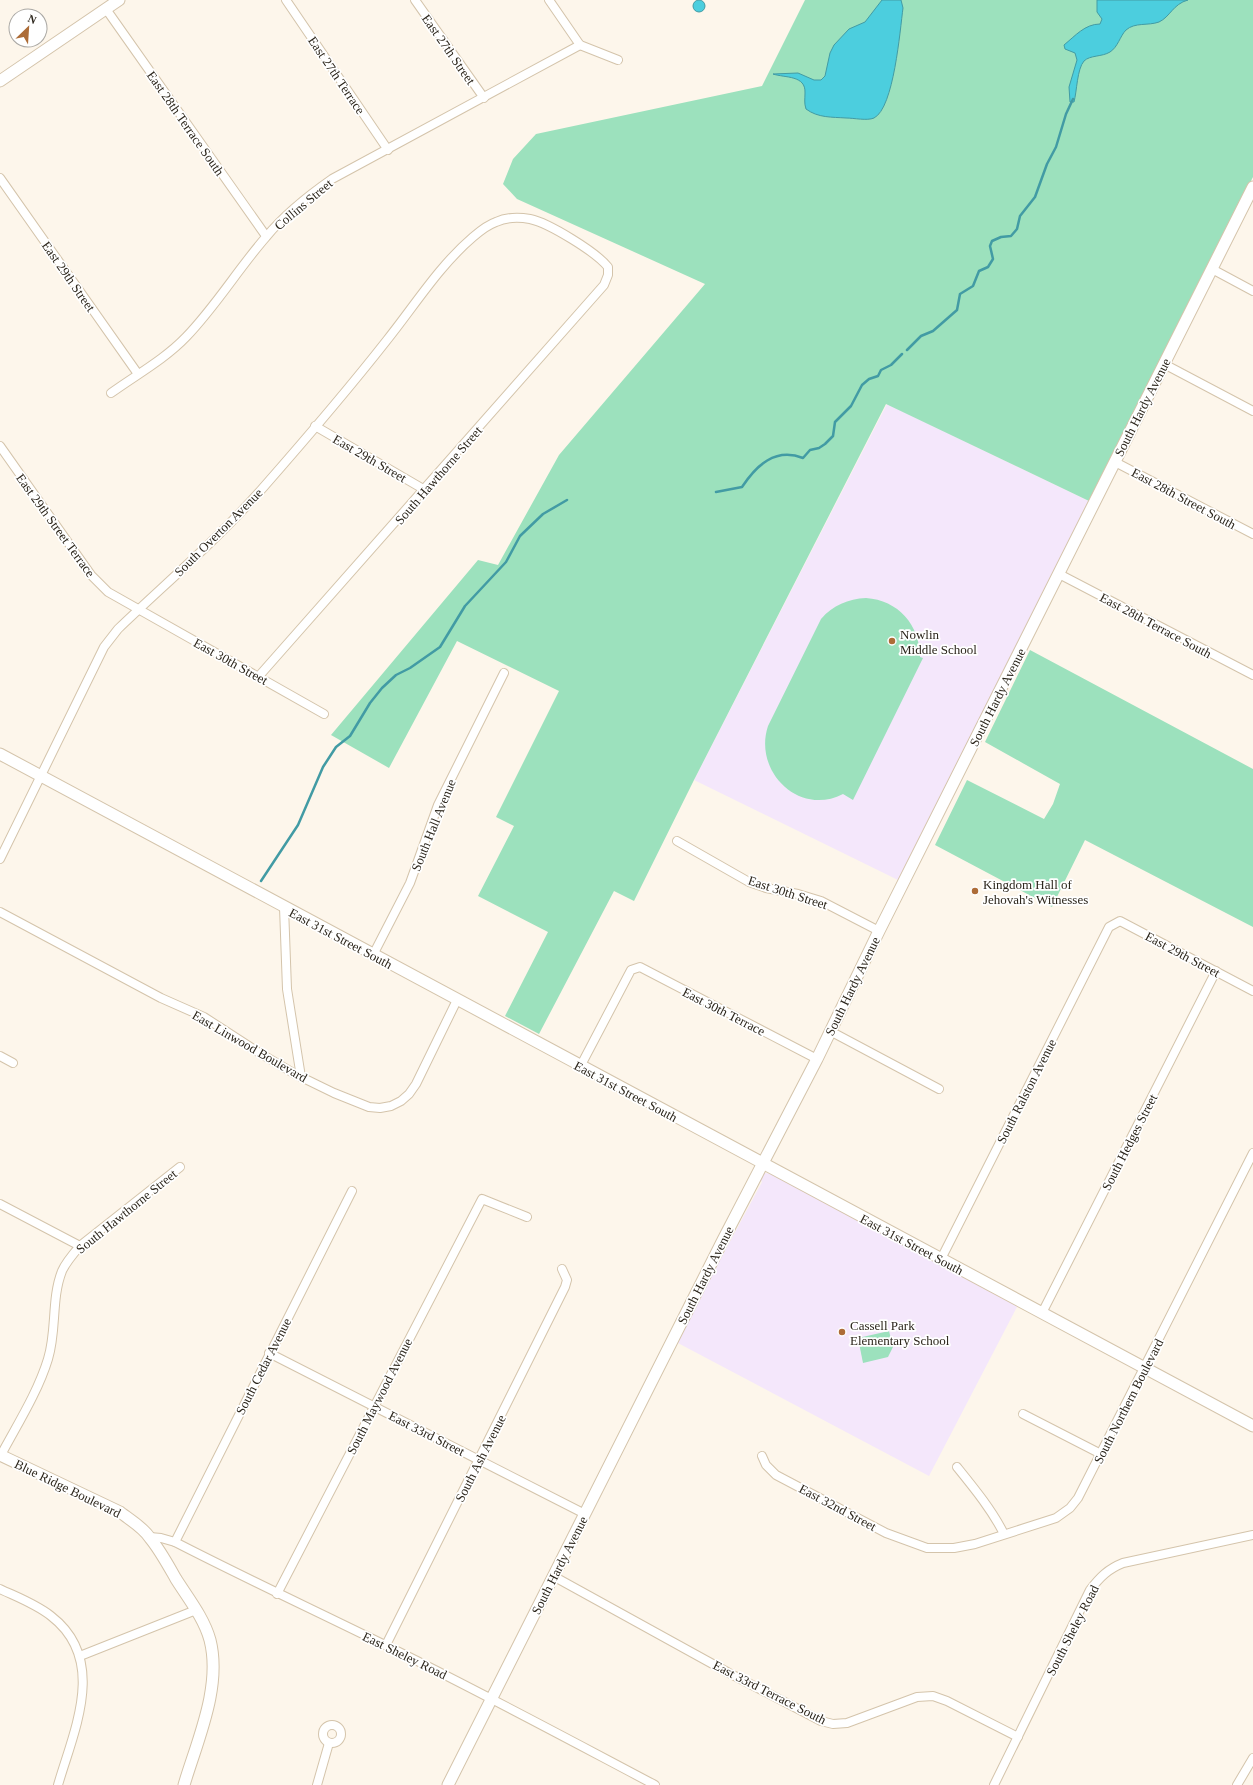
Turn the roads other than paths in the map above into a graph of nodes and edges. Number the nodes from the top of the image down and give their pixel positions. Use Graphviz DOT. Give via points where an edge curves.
graph roads {
  1 [pos="119,0"];
  2 [pos="286,0"];
  3 [pos="415,0"];
  4 [pos="549,0"];
  5 [pos="106,9"];
  6 [pos="580,45"];
  7 [pos="618,60"];
  8 [pos="0,81"];
  9 [pos="484,98"];
  10 [pos="388,150"];
  11 [pos="0,178"];
  12 [pos="1253,187"];
  13 [pos="266,236"];
  14 [pos="609,269"];
  15 [pos="1212,269"];
  16 [pos="1253,291"];
  17 [pos="1164,364"];
  18 [pos="138,374"];
  19 [pos="111,393"];
  20 [pos="1253,411"];
  21 [pos="315,426"];
  22 [pos="0,446"];
  23 [pos="1115,462"];
  24 [pos="425,490"];
  25 [pos="1253,534"];
  26 [pos="1059,574"];
  27 [pos="138,610"];
  28 [pos="504,673"];
  29 [pos="1253,675"];
  30 [pos="259,676"];
  31 [pos="324,714"];
  32 [pos="0,754"];
  33 [pos="42,777"];
  34 [pos="677,841"];
  35 [pos="0,859"];
  36 [pos="284,907"];
  37 [pos="0,912"];
  38 [pos="1113,923"];
  39 [pos="879,930"];
  40 [pos="372,955"];
  41 [pos="1216,971"];
  42 [pos="1253,990"];
  43 [pos="456,1000"];
  44 [pos="830,1031"];
  45 [pos="0,1056"];
  46 [pos="816,1058"];
  47 [pos="13,1063"];
  48 [pos="580,1067"];
  49 [pos="301,1077"];
  50 [pos="939,1089"];
  51 [pos="1253,1153"];
  52 [pos="762,1164"];
  53 [pos="180,1167"];
  54 [pos="352,1191"];
  55 [pos="0,1204"];
  56 [pos="527,1217"];
  57 [pos="80,1246"];
  58 [pos="941,1259"];
  59 [pos="562,1269"];
  60 [pos="1042,1313"];
  61 [pos="269,1353"];
  62 [pos="1144,1369"];
  63 [pos="375,1406"];
  64 [pos="1023,1414"];
  65 [pos="1253,1426"];
  66 [pos="1101,1454"];
  67 [pos="1,1455"];
  68 [pos="762,1456"];
  69 [pos="479,1460"];
  70 [pos="957,1467"];
  71 [pos="585,1514"];
  72 [pos="1004,1534"];
  73 [pos="1253,1535"];
  74 [pos="150,1537"];
  75 [pos="175,1542"];
  76 [pos="922,1547"];
  77 [pos="554,1576"];
  78 [pos="0,1589"];
  79 [pos="277,1594"];
  80 [pos="196,1610"];
  81 [pos="386,1646"];
  82 [pos="80,1656"];
  83 [pos="492,1698"];
  84 [pos="1018,1737"];
  85 [pos="329,1743"];
  86 [pos="1253,1758"];
  87 [pos="58,1785"];
  88 [pos="184,1785"];
  89 [pos="317,1785"];
  90 [pos="448,1785"];
  91 [pos="655,1785"];
  92 [pos="994,1785"];
  93 [pos="1237,1785"];
  1 -- 5 [label="street"];
  2 -- 10 [label="street, East 27th Terrace"];
  3 -- 9 [label="street, East 27th Street"];
  4 -- 6 [label="street"];
  5 -- 8 [label="street"];
  5 -- 13 [label="street, East 28th Terrace South"];
  6 -- 7 [label="street"];
  6 -- 9 [label="street, Collins Street"];
  9 -- 10 [label="street, Collins Street"];
  10 -- 13 [label="street, Collins Street" via="332,178"];
  11 -- 18 [label="street, East 29th Street"];
  12 -- 15 [label="street, South Hardy Avenue"];
  13 -- 18 [label="street, Collins Street" via="186,337 164,357"];
  14 -- 21 [label="street, South Overton Avenue" via="602,258 542,224 519,218 499,221 485,227 446,262 387,340"];
  14 -- 24 [label="street, South Hawthorne Street" via="604,285"];
  15 -- 16 [label="street"];
  15 -- 17 [label="street, South Hardy Avenue"];
  17 -- 20 [label="street"];
  17 -- 23 [label="street, South Hardy Avenue"];
  18 -- 19 [label="street, Collins Street"];
  21 -- 24 [label="street, East 29th Street"];
  21 -- 27 [label="street, South Overton Avenue" via="262,490 228,526"];
  22 -- 27 [label="street, East 29th Street Terrace" via="91,575 108,592"];
  23 -- 25 [label="street, East 28th Street South"];
  23 -- 26 [label="street, South Hardy Avenue"];
  24 -- 30 [label="street, South Hawthorne Street"];
  26 -- 29 [label="street, East 28th Terrace South"];
  26 -- 39 [label="street, South Hardy Avenue"];
  27 -- 30 [label="street, East 30th Street"];
  27 -- 33 [label="street, South Overton Avenue" via="118,629 104,648"];
  28 -- 40 [label="street, South Hall Avenue" via="438,805 410,883"];
  30 -- 31 [label="street, East 30th Street"];
  32 -- 33 [label="street, East 31st Street South"];
  33 -- 35 [label="street, South Overton Avenue"];
  33 -- 36 [label="street, East 31st Street South"];
  34 -- 39 [label="street, East 30th Street" via="749,882 821,901"];
  36 -- 40 [label="street, East 31st Street South"];
  36 -- 49 [label="street" via="287,989"];
  37 -- 49 [label="street, East Linwood Boulevard" via="161,998 204,1017"];
  38 -- 41 [label="street, East 29th Street" via="1120,921"];
  38 -- 58 [label="street, South Ralston Avenue"];
  39 -- 44 [label="street, South Hardy Avenue"];
  40 -- 43 [label="street, East 31st Street South"];
  41 -- 42 [label="street, East 29th Street"];
  41 -- 60 [label="street, South Hedges Street"];
  43 -- 48 [label="street, East 31st Street South"];
  43 -- 49 [label="street, East Linwood Boulevard" via="416,1084 409,1094 391,1106 369,1107"];
  44 -- 46 [label="street, South Hardy Avenue"];
  44 -- 50 [label="street"];
  45 -- 47 [label="street"];
  46 -- 48 [label="street, East 30th Terrace" via="640,967 631,970"];
  46 -- 52 [label="street, South Hardy Avenue"];
  48 -- 52 [label="street, East 31st Street South"];
  51 -- 62 [label="street, South Northern Boulevard"];
  52 -- 58 [label="street, East 31st Street South"];
  52 -- 71 [label="street, South Hardy Avenue"];
  53 -- 57 [label="street, South Hawthorne Street"];
  54 -- 61 [label="street, South Cedar Avenue"];
  55 -- 57 [label="street"];
  56 -- 63 [label="street, South Maywood Avenue" via="482,1199"];
  57 -- 67 [label="street, South Hawthorne Street" via="62,1270 57,1289 53,1336 46,1365"];
  58 -- 60 [label="street, East 31st Street South"];
  59 -- 69 [label="street, South Ash Avenue" via="567,1280 565,1287"];
  60 -- 62 [label="street, East 31st Street South"];
  61 -- 63 [label="street, East 33rd Street"];
  61 -- 75 [label="street, South Cedar Avenue"];
  62 -- 65 [label="street, East 31st Street South"];
  62 -- 66 [label="street, South Northern Boulevard"];
  63 -- 69 [label="street, East 33rd Street"];
  63 -- 79 [label="street, South Maywood Avenue"];
  64 -- 66 [label="street"];
  66 -- 72 [label="street, South Northern Boulevard" via="1070,1508 1056,1518"];
  67 -- 74 [label="street, Blue Ridge Boulevard" via="120,1512"];
  68 -- 76 [label="street, East 32nd Street" via="766,1465 776,1475 886,1533"];
  69 -- 71 [label="street, East 33rd Street"];
  69 -- 81 [label="street, South Ash Avenue"];
  70 -- 72 [label="street" via="996,1518"];
  71 -- 77 [label="street, South Hardy Avenue"];
  72 -- 76 [label="street, South Northern Boulevard" via="954,1548"];
  73 -- 84 [label="street, South Sheley Road" via="1123,1563 1112,1567 1100,1577 1090,1590"];
  74 -- 75 [label="street, East Sheley Road"];
  74 -- 80 [label="street, Blue Ridge Boulevard"];
  75 -- 79 [label="street, East Sheley Road"];
  77 -- 83 [label="street, South Hardy Avenue"];
  77 -- 84 [label="street, East 33rd Terrace South" via="821,1721 833,1724 847,1723 917,1697 933,1696"];
  78 -- 82 [label="street" via="52,1617 71,1639"];
  79 -- 81 [label="street, East Sheley Road"];
  80 -- 82 [label="street"];
  80 -- 88 [label="street, Blue Ridge Boulevard" via="209,1639 213,1660 213,1682"];
  81 -- 83 [label="street, East Sheley Road"];
  82 -- 87 [label="street" via="83,1674 82,1703"];
  83 -- 90 [label="street, South Hardy Avenue"];
  83 -- 91 [label="street, East Sheley Road"];
  84 -- 92 [label="street, South Sheley Road"];
  85 -- 89 [label="street"];
  86 -- 93 [label="street"];
}
